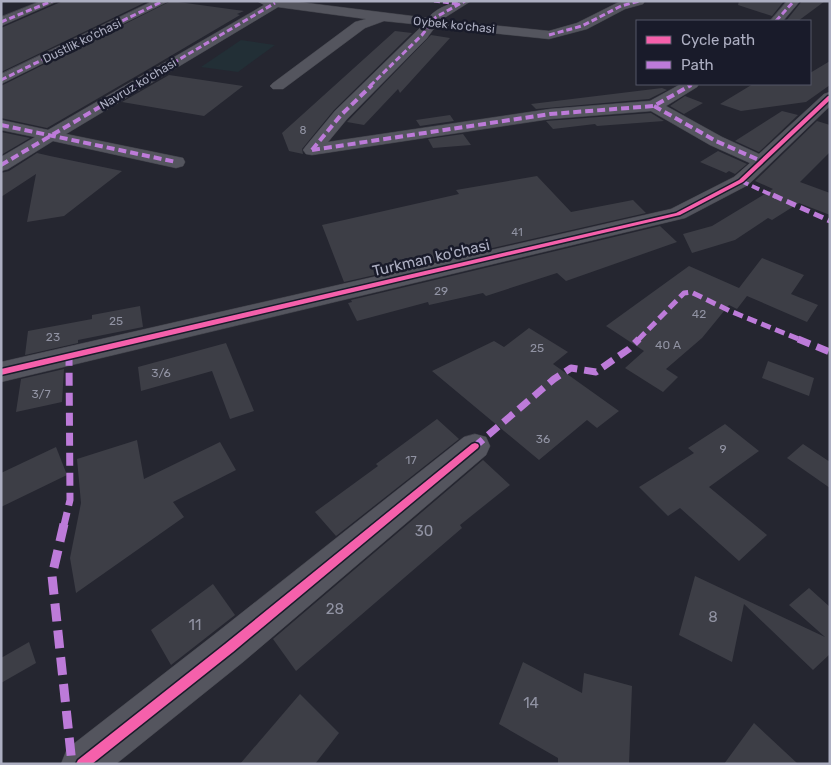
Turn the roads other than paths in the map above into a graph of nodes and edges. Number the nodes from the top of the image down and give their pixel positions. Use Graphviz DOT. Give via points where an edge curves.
graph roads {
  1 [pos="52,1"];
  2 [pos="163,1"];
  3 [pos="434,1"];
  4 [pos="639,1"];
  5 [pos="794,1"];
  6 [pos="269,2"];
  7 [pos="463,3"];
  8 [pos="380,17"];
  9 [pos="777,20"];
  10 [pos="1,22"];
  11 [pos="431,23"];
  12 [pos="1,80"];
  13 [pos="690,85"];
  14 [pos="278,86"];
  15 [pos="830,97"];
  16 [pos="654,106"];
  17 [pos="1,124"];
  18 [pos="52,135"];
  19 [pos="761,161"];
  20 [pos="176,162"];
  21 [pos="1,165"];
  22 [pos="1,372"];
  23 [pos="475,446"];
  24 [pos="82,764"];
  1 -- 10 [label="street"];
  2 -- 12 [label="street, Dustlik ko'chasi"];
  3 -- 7 [label="street"];
  4 -- 11 [label="street, Oybek ko'chasi" via="621,6 582,26 549,35"];
  5 -- 9 [label="street"];
  6 -- 8 [label="street, Oybek ko'chasi"];
  6 -- 18 [label="street, Navruz ko'chasi"];
  7 -- 8 [label="street"];
  7 -- 11 [label="street"];
  8 -- 11 [label="street, Oybek ko'chasi"];
  8 -- 14 [label="street" via="360,25"];
  11 -- 16 [label="street" via="312,150 550,114"];
  13 -- 16 [label="street"];
  15 -- 19 [label="street, Turkman ko'chasi"];
  16 -- 19 [label="street" via="716,141"];
  17 -- 18 [label="street"];
  18 -- 20 [label="street"];
  18 -- 21 [label="street, Navruz ko'chasi"];
  19 -- 22 [label="street, Turkman ko'chasi" via="741,181 678,214"];
  23 -- 24 [label="street" via="237,642"];
}
